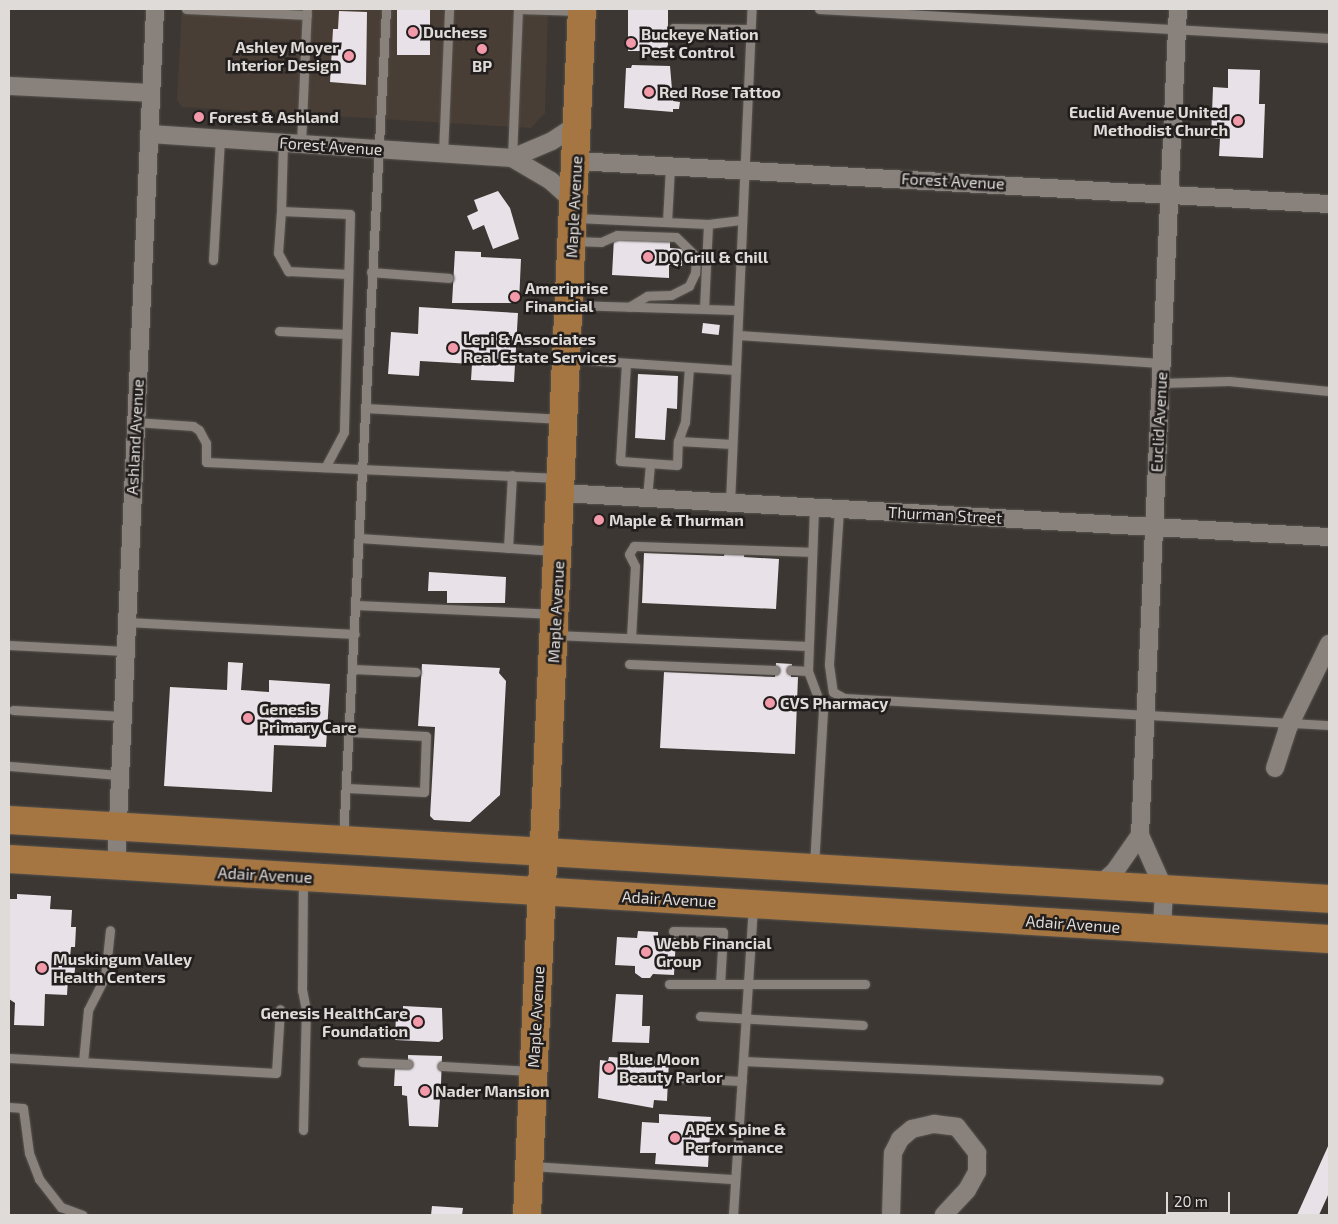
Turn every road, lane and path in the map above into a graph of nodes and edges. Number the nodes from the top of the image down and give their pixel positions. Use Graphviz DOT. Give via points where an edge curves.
graph roads {
  1 [pos="155,9"];
  2 [pos="186,9"];
  3 [pos="386,9"];
  4 [pos="449,9"];
  5 [pos="518,9"];
  6 [pos="752,9"];
  7 [pos="819,9"];
  8 [pos="1178,9"];
  9 [pos="582,10"];
  10 [pos="307,12"];
  11 [pos="673,28"];
  12 [pos="750,29"];
  13 [pos="1177,29"];
  14 [pos="1329,38"];
  15 [pos="9,86"];
  16 [pos="151,93"];
  17 [pos="578,124"];
  18 [pos="150,134"];
  19 [pos="220,139"];
  20 [pos="283,143"];
  21 [pos="301,144"];
  22 [pos="377,149"];
  23 [pos="443,154"];
  24 [pos="512,158"];
  25 [pos="576,161"];
  26 [pos="670,166"];
  27 [pos="744,170"];
  28 [pos="1170,193"];
  29 [pos="1329,204"];
  30 [pos="281,211"];
  31 [pos="573,220"];
  32 [pos="742,220"];
  33 [pos="667,222"];
  34 [pos="708,224"];
  35 [pos="213,260"];
  36 [pos="371,272"];
  37 [pos="348,274"];
  38 [pos="449,278"];
  39 [pos="569,305"];
  40 [pos="629,307"];
  41 [pos="704,309"];
  42 [pos="737,310"];
  43 [pos="278,331"];
  44 [pos="346,334"];
  45 [pos="738,335"];
  46 [pos="567,359"];
  47 [pos="626,363"];
  48 [pos="1163,363"];
  49 [pos="689,367"];
  50 [pos="736,370"];
  51 [pos="1162,383"];
  52 [pos="1329,391"];
  53 [pos="365,408"];
  54 [pos="564,419"];
  55 [pos="135,422"];
  56 [pos="678,441"];
  57 [pos="732,444"];
  58 [pos="650,463"];
  59 [pos="324,467"];
  60 [pos="362,468"];
  61 [pos="512,476"];
  62 [pos="562,486"];
  63 [pos="647,498"];
  64 [pos="730,503"];
  65 [pos="814,508"];
  66 [pos="839,509"];
  67 [pos="1153,527"];
  68 [pos="1329,537"];
  69 [pos="358,538"];
  70 [pos="508,548"];
  71 [pos="559,551"];
  72 [pos="811,552"];
  73 [pos="356,605"];
  74 [pos="127,622"];
  75 [pos="555,625"];
  76 [pos="355,634"];
  77 [pos="631,638"];
  78 [pos="1329,644"];
  79 [pos="9,645"];
  80 [pos="808,646"];
  81 [pos="125,651"];
  82 [pos="629,664"];
  83 [pos="353,669"];
  84 [pos="775,670"];
  85 [pos="791,670"];
  86 [pos="808,671"];
  87 [pos="416,672"];
  88 [pos="13,710"];
  89 [pos="1144,712"];
  90 [pos="122,716"];
  91 [pos="1292,722"];
  92 [pos="1329,725"];
  93 [pos="350,732"];
  94 [pos="10,766"];
  95 [pos="1275,768"];
  96 [pos="119,775"];
  97 [pos="347,788"];
  98 [pos="9,820"];
  99 [pos="118,826"];
  100 [pos="1140,835"];
  101 [pos="343,841"];
  102 [pos="545,853"];
  103 [pos="9,859"];
  104 [pos="116,866"];
  105 [pos="814,869"];
  106 [pos="303,877"];
  107 [pos="1099,886"];
  108 [pos="1164,889"];
  109 [pos="542,892"];
  110 [pos="1329,899"];
  111 [pos="753,903"];
  112 [pos="110,930"];
  113 [pos="1162,930"];
  114 [pos="673,931"];
  115 [pos="1329,939"];
  116 [pos="669,984"];
  117 [pos="720,984"];
  118 [pos="747,984"];
  119 [pos="865,984"];
  120 [pos="280,1009"];
  121 [pos="700,1016"];
  122 [pos="746,1019"];
  123 [pos="863,1025"];
  124 [pos="9,1058"];
  125 [pos="743,1061"];
  126 [pos="83,1062"];
  127 [pos="362,1062"];
  128 [pos="408,1064"];
  129 [pos="442,1066"];
  130 [pos="534,1071"];
  131 [pos="678,1078"];
  132 [pos="1159,1080"];
  133 [pos="742,1081"];
  134 [pos="9,1107"];
  135 [pos="303,1130"];
  136 [pos="530,1166"];
  137 [pos="735,1179"];
  138 [pos="83,1215"];
  139 [pos="527,1215"];
  140 [pos="733,1215"];
  141 [pos="890,1215"];
  142 [pos="944,1215"];
  1 -- 16 [label="street, Ashland Avenue"];
  2 -- 10 [label="lane"];
  3 -- 22 [label="lane"];
  4 -- 23 [label="lane"];
  5 -- 9 [label="lane"];
  5 -- 24 [label="lane"];
  6 -- 12 [label="lane"];
  7 -- 13 [label="lane"];
  8 -- 13 [label="street, Euclid Avenue"];
  9 -- 17 [label="main road, Maple Avenue"];
  10 -- 21 [label="lane"];
  11 -- 12 [label="lane"];
  12 -- 27 [label="lane"];
  13 -- 14 [label="lane"];
  13 -- 28 [label="street, Euclid Avenue"];
  15 -- 16 [label="street"];
  16 -- 18 [label="street, Ashland Avenue"];
  17 -- 24 [label="street, Forest Avenue"];
  17 -- 25 [label="main road, Maple Avenue"];
  18 -- 19 [label="street, Forest Avenue"];
  18 -- 55 [label="street, Ashland Avenue"];
  19 -- 20 [label="street, Forest Avenue"];
  19 -- 35 [label="lane"];
  20 -- 21 [label="street, Forest Avenue"];
  20 -- 30 [label="lane"];
  21 -- 22 [label="street, Forest Avenue"];
  22 -- 23 [label="street, Forest Avenue"];
  22 -- 36 [label="lane"];
  23 -- 24 [label="street, Forest Avenue"];
  24 -- 31 [label="street, Forest Avenue" via="550,181"];
  25 -- 26 [label="street, Forest Avenue"];
  25 -- 31 [label="main road, Maple Avenue"];
  26 -- 27 [label="street, Forest Avenue"];
  26 -- 33 [label="lane"];
  27 -- 28 [label="street, Forest Avenue"];
  27 -- 32 [label="lane"];
  28 -- 29 [label="street, Forest Avenue"];
  28 -- 48 [label="street, Euclid Avenue"];
  30 -- 37 [label="lane" via="278,253 288,271"];
  30 -- 37 [label="lane" via="350,214"];
  31 -- 33 [label="lane"];
  31 -- 39 [label="main road, Maple Avenue"];
  31 -- 40 [label="lane" via="601,242 617,235 676,237 696,256 695,273 688,286 671,295 647,296"];
  32 -- 34 [label="lane"];
  32 -- 42 [label="lane"];
  33 -- 34 [label="lane"];
  34 -- 41 [label="lane"];
  36 -- 38 [label="lane"];
  36 -- 53 [label="lane"];
  37 -- 44 [label="lane"];
  39 -- 40 [label="lane"];
  39 -- 46 [label="main road, Maple Avenue"];
  40 -- 41 [label="lane"];
  41 -- 42 [label="lane"];
  42 -- 45 [label="lane"];
  43 -- 44 [label="lane"];
  44 -- 59 [label="lane" via="344,432"];
  45 -- 48 [label="lane"];
  45 -- 50 [label="lane"];
  46 -- 47 [label="lane"];
  46 -- 54 [label="main road, Maple Avenue"];
  47 -- 49 [label="lane"];
  47 -- 58 [label="lane" via="620,461"];
  48 -- 51 [label="street, Euclid Avenue"];
  49 -- 50 [label="lane"];
  49 -- 56 [label="lane" via="685,422"];
  50 -- 57 [label="lane"];
  51 -- 52 [label="lane" via="1229,382"];
  51 -- 67 [label="street, Euclid Avenue"];
  53 -- 54 [label="lane"];
  53 -- 60 [label="lane"];
  54 -- 62 [label="main road, Maple Avenue"];
  55 -- 59 [label="lane" via="193,426 206,443 206,462"];
  55 -- 74 [label="street, Ashland Avenue"];
  56 -- 57 [label="lane"];
  56 -- 58 [label="lane" via="676,465"];
  57 -- 64 [label="lane"];
  58 -- 63 [label="lane"];
  59 -- 60 [label="lane"];
  60 -- 61 [label="lane"];
  60 -- 69 [label="lane"];
  61 -- 62 [label="lane"];
  61 -- 70 [label="lane"];
  62 -- 63 [label="street, Thurman Street"];
  62 -- 71 [label="main road, Maple Avenue"];
  63 -- 64 [label="street, Thurman Street"];
  64 -- 65 [label="street, Thurman Street"];
  65 -- 66 [label="street, Thurman Street"];
  65 -- 72 [label="lane"];
  66 -- 67 [label="street, Thurman Street"];
  66 -- 89 [label="lane" via="829,665 833,692 859,699"];
  67 -- 68 [label="street, Thurman Street"];
  67 -- 89 [label="street, Euclid Avenue"];
  69 -- 70 [label="lane"];
  69 -- 73 [label="lane"];
  70 -- 71 [label="lane"];
  71 -- 75 [label="main road, Maple Avenue"];
  72 -- 77 [label="lane" via="634,546 629,554 635,566"];
  72 -- 80 [label="lane"];
  73 -- 75 [label="lane"];
  73 -- 76 [label="lane"];
  74 -- 76 [label="lane"];
  74 -- 81 [label="street, Ashland Avenue"];
  75 -- 77 [label="lane"];
  75 -- 102 [label="main road, Maple Avenue"];
  76 -- 83 [label="lane"];
  77 -- 80 [label="lane"];
  78 -- 91 [label="street"];
  79 -- 81 [label="lane"];
  80 -- 86 [label="lane"];
  81 -- 90 [label="street, Ashland Avenue"];
  82 -- 84 [label="lane"];
  83 -- 87 [label="lane"];
  83 -- 93 [label="lane"];
  85 -- 86 [label="lane"];
  86 -- 105 [label="lane" via="823,711"];
  88 -- 90 [label="lane"];
  89 -- 91 [label="lane"];
  89 -- 100 [label="street, Euclid Avenue"];
  90 -- 96 [label="street, Ashland Avenue"];
  91 -- 92 [label="lane"];
  91 -- 95 [label="street"];
  93 -- 97 [label="lane"];
  93 -- 97 [label="lane" via="426,736 424,792"];
  94 -- 96 [label="lane"];
  96 -- 99 [label="street, Ashland Avenue"];
  97 -- 101 [label="lane"];
  98 -- 99 [label="main road"];
  99 -- 101 [label="main road"];
  99 -- 104 [label="street, Ashland Avenue"];
  100 -- 107 [label="street" via="1115,871"];
  100 -- 108 [label="street, Euclid Avenue"];
  101 -- 102 [label="main road"];
  102 -- 105 [label="main road"];
  102 -- 109 [label="main road, Maple Avenue"];
  103 -- 104 [label="main road, Adair Avenue"];
  104 -- 106 [label="main road, Adair Avenue"];
  105 -- 107 [label="main road"];
  106 -- 109 [label="main road, Adair Avenue"];
  106 -- 135 [label="lane" via="306,902 302,990 306,1010"];
  107 -- 108 [label="main road"];
  108 -- 110 [label="main road"];
  108 -- 113 [label="street, Euclid Avenue"];
  109 -- 111 [label="main road, Adair Avenue"];
  109 -- 130 [label="main road, Maple Avenue"];
  111 -- 113 [label="main road, Adair Avenue"];
  111 -- 118 [label="lane"];
  112 -- 126 [label="lane" via="105,977 88,1010"];
  113 -- 115 [label="main road, Adair Avenue"];
  114 -- 117 [label="lane" via="723,932"];
  116 -- 117 [label="lane"];
  117 -- 118 [label="lane"];
  118 -- 119 [label="lane"];
  118 -- 122 [label="lane"];
  120 -- 126 [label="lane" via="276,1073"];
  121 -- 122 [label="lane"];
  122 -- 123 [label="lane"];
  122 -- 125 [label="lane"];
  124 -- 126 [label="lane"];
  125 -- 132 [label="lane"];
  125 -- 133 [label="lane"];
  127 -- 128 [label="lane"];
  129 -- 130 [label="lane"];
  130 -- 136 [label="main road, Maple Avenue"];
  131 -- 133 [label="lane"];
  133 -- 137 [label="lane"];
  134 -- 138 [label="lane" via="23,1108 29,1153 39,1179 61,1207"];
  136 -- 137 [label="lane"];
  136 -- 139 [label="main road, Maple Avenue"];
  137 -- 140 [label="lane"];
  141 -- 142 [label="street" via="893,1153 900,1139 912,1129 934,1124 957,1128 977,1154 977,1172 967,1190"];
}
